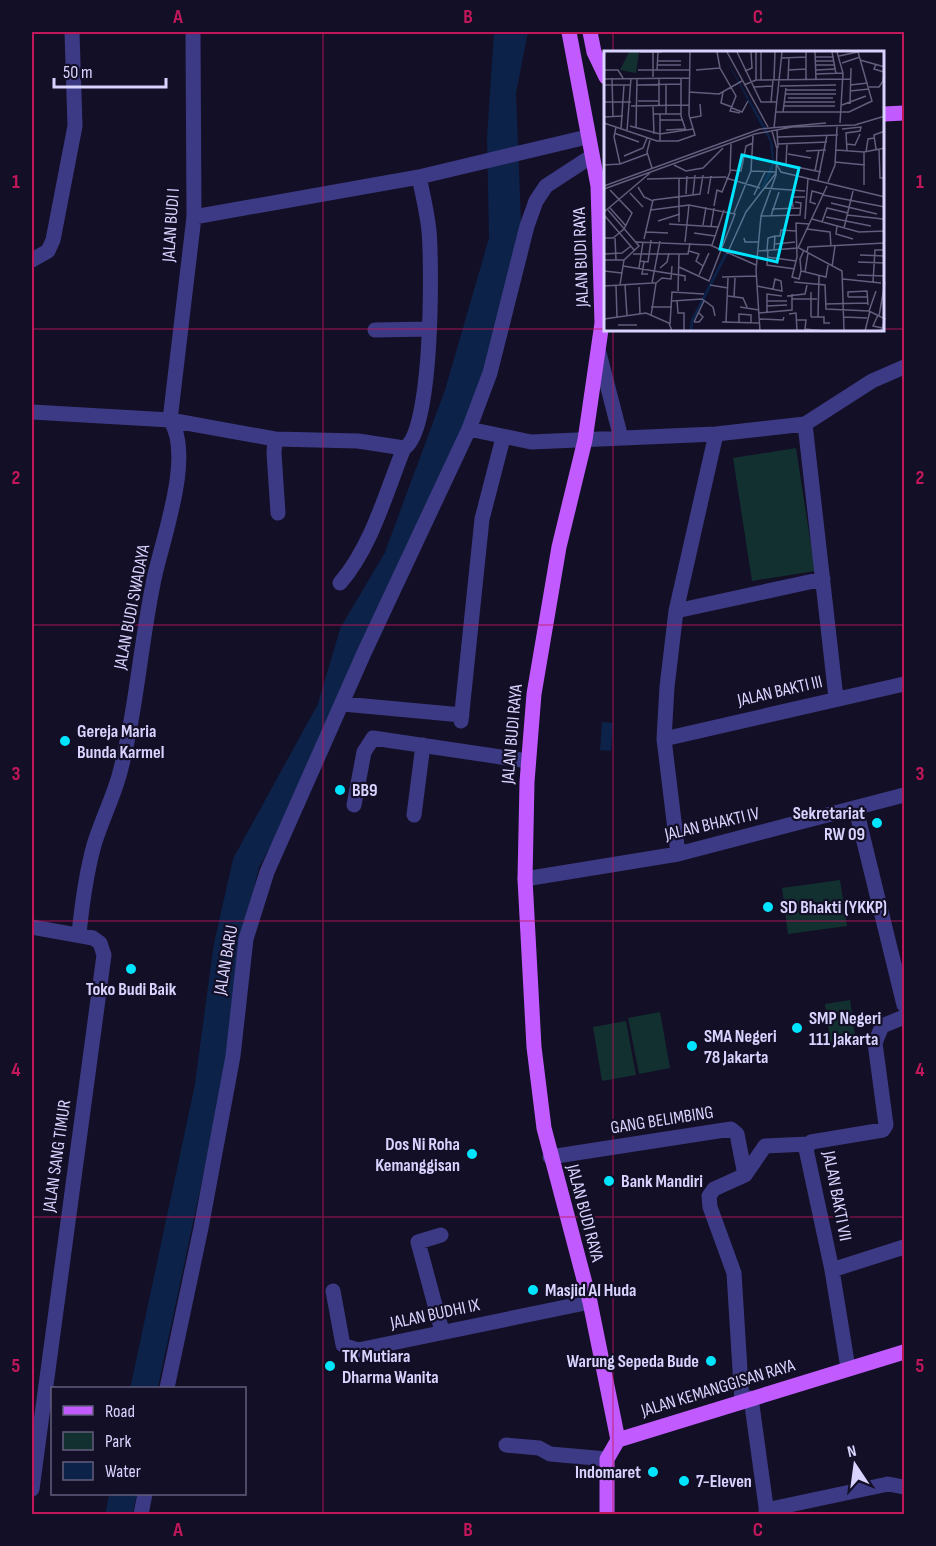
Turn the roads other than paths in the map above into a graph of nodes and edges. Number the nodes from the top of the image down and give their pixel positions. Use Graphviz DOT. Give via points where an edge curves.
graph roads {
  1 [pos="72,32"];
  2 [pos="193,32"];
  3 [pos="569,32"];
  4 [pos="590,32"];
  5 [pos="604,75"];
  6 [pos="904,113"];
  7 [pos="885,114"];
  8 [pos="587,137"];
  9 [pos="592,156"];
  10 [pos="604,172"];
  11 [pos="419,177"];
  12 [pos="598,186"];
  13 [pos="194,217"];
  14 [pos="32,260"];
  15 [pos="429,328"];
  16 [pos="375,330"];
  17 [pos="599,353"];
  18 [pos="904,367"];
  19 [pos="32,412"];
  20 [pos="170,420"];
  21 [pos="805,424"];
  22 [pos="469,429"];
  23 [pos="716,434"];
  24 [pos="503,438"];
  25 [pos="621,438"];
  26 [pos="275,439"];
  27 [pos="585,440"];
  28 [pos="404,448"];
  29 [pos="278,513"];
  30 [pos="824,579"];
  31 [pos="340,583"];
  32 [pos="676,611"];
  33 [pos="904,684"];
  34 [pos="836,698"];
  35 [pos="343,704"];
  36 [pos="664,739"];
  37 [pos="423,745"];
  38 [pos="528,761"];
  39 [pos="904,795"];
  40 [pos="354,805"];
  41 [pos="856,809"];
  42 [pos="414,815"];
  43 [pos="678,854"];
  44 [pos="525,879"];
  45 [pos="32,927"];
  46 [pos="86,936"];
  47 [pos="904,1005"];
  48 [pos="904,1017"];
  49 [pos="808,1144"];
  50 [pos="549,1157"];
  51 [pos="745,1175"];
  52 [pos="441,1235"];
  53 [pos="904,1246"];
  54 [pos="832,1270"];
  55 [pos="333,1291"];
  56 [pos="590,1302"];
  57 [pos="442,1331"];
  58 [pos="904,1352"];
  59 [pos="847,1361"];
  60 [pos="167,1387"];
  61 [pos="747,1400"];
  62 [pos="618,1440"];
  63 [pos="506,1445"];
  64 [pos="607,1459"];
  65 [pos="904,1487"];
  66 [pos="32,1490"];
  67 [pos="145,1495"];
  68 [pos="767,1512"];
  69 [pos="141,1515"];
  70 [pos="607,1515"];
  1 -- 14 [label="street" via="75,126 53,240 48,250"];
  2 -- 13 [label="street, JALAN BUDI I"];
  3 -- 8 [label="main road, JALAN BUDI RAYA"];
  4 -- 5 [label="main road"];
  6 -- 7 [label="main road"];
  8 -- 9 [label="main road, JALAN BUDI RAYA"];
  8 -- 11 [label="street"];
  9 -- 12 [label="main road, JALAN BUDI RAYA"];
  9 -- 22 [label="street, JALAN BARU" via="546,186 536,201 490,373"];
  10 -- 12 [label="main road"];
  11 -- 13 [label="street"];
  11 -- 15 [label="street" via="427,205 431,259"];
  12 -- 17 [label="main road, JALAN BUDI RAYA" via="603,288"];
  13 -- 20 [label="street, JALAN BUDI I"];
  15 -- 16 [label="street"];
  15 -- 28 [label="street" via="425,388 412,440"];
  17 -- 25 [label="street"];
  17 -- 27 [label="main road, JALAN BUDI RAYA"];
  18 -- 21 [label="street" via="872,381"];
  19 -- 20 [label="street"];
  20 -- 26 [label="street"];
  20 -- 46 [label="street, JALAN BUDI SWADAYA" via="177,436 171,522 153,580 118,777 94,844"];
  21 -- 23 [label="street"];
  21 -- 30 [label="street"];
  22 -- 24 [label="street"];
  22 -- 35 [label="street, JALAN BARU"];
  23 -- 25 [label="street"];
  23 -- 32 [label="street"];
  24 -- 27 [label="street" via="531,442"];
  24 -- 35 [label="street" via="482,519 461,718"];
  25 -- 27 [label="street"];
  26 -- 28 [label="street" via="358,441"];
  26 -- 29 [label="street"];
  27 -- 38 [label="main road, JALAN BUDI RAYA" via="559,547 534,694"];
  28 -- 31 [label="street" via="371,531"];
  30 -- 32 [label="street"];
  30 -- 34 [label="street"];
  32 -- 36 [label="street"];
  33 -- 34 [label="street, JALAN BAKTI III"];
  34 -- 36 [label="street, JALAN BAKTI III"];
  35 -- 60 [label="street, JALAN BARU" via="279,840 246,939 233,1056"];
  36 -- 43 [label="street"];
  37 -- 38 [label="street"];
  37 -- 40 [label="street" via="373,738 364,752"];
  37 -- 42 [label="street"];
  38 -- 44 [label="main road, JALAN BUDI RAYA"];
  39 -- 41 [label="street, JALAN BHAKTI IV"];
  41 -- 43 [label="street, JALAN BHAKTI IV"];
  41 -- 47 [label="street"];
  43 -- 44 [label="street, JALAN BHAKTI IV"];
  44 -- 50 [label="main road, JALAN BUDI RAYA" via="535,1058"];
  45 -- 46 [label="street"];
  46 -- 66 [label="street, JALAN SANG TIMUR" via="100,943 104,955"];
  48 -- 49 [label="street, JALAN BAKTI VII" via="882,1026 875,1043 884,1130"];
  49 -- 51 [label="street" via="765,1146"];
  49 -- 54 [label="street, JALAN BAKTI VII"];
  50 -- 51 [label="street, GANG BELIMBING" via="731,1129 737,1134"];
  50 -- 56 [label="main road, JALAN BUDI RAYA"];
  51 -- 61 [label="street" via="714,1189 709,1196 734,1273"];
  52 -- 57 [label="street" via="419,1239 418,1244"];
  53 -- 54 [label="street"];
  54 -- 59 [label="street, JALAN BAKTI VII"];
  55 -- 57 [label="street, JALAN BUDHI IX" via="343,1345 347,1348 358,1350"];
  56 -- 57 [label="street, JALAN BUDHI IX"];
  56 -- 62 [label="main road, JALAN BUDI RAYA"];
  58 -- 59 [label="main road, JALAN KEMANGGISAN RAYA"];
  59 -- 61 [label="main road, JALAN KEMANGGISAN RAYA"];
  61 -- 62 [label="main road, JALAN KEMANGGISAN RAYA"];
  61 -- 68 [label="street"];
  62 -- 64 [label="main road"];
  63 -- 64 [label="street"];
  64 -- 70 [label="main road"];
  65 -- 68 [label="street" via="888,1484"];
  67 -- 69 [label="street"];
}
